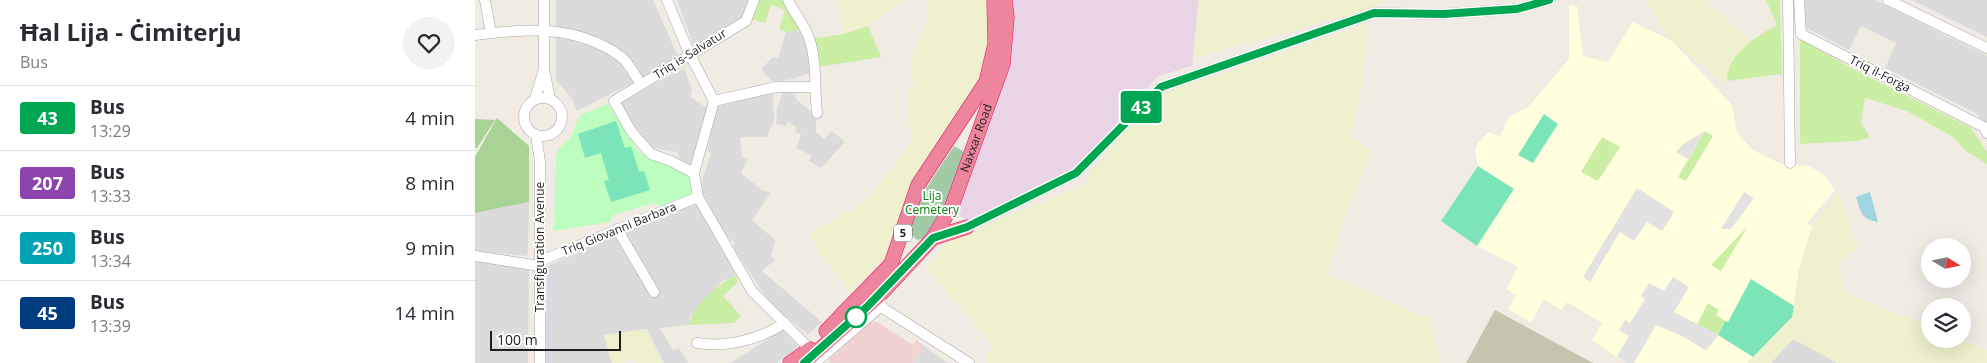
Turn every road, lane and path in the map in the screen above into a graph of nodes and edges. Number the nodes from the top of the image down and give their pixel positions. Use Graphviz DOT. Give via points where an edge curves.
graph roads {
  1 [pos="485,0"];
  2 [pos="544,0"];
  3 [pos="667,0"];
  4 [pos="754,0"];
  5 [pos="788,0"];
  6 [pos="994,0"];
  7 [pos="1005,0"];
  8 [pos="1549,0"];
  9 [pos="1787,0"];
  10 [pos="1799,0"];
  11 [pos="1888,0"];
  12 [pos="543,30"];
  13 [pos="491,33"];
  14 [pos="475,35"];
  15 [pos="1987,48"];
  16 [pos="690,55"];
  17 [pos="544,68"];
  18 [pos="992,82"];
  19 [pos="641,84"];
  20 [pos="814,87"];
  21 [pos="535,99"];
  22 [pos="550,99"];
  23 [pos="714,101"];
  24 [pos="817,113"];
  25 [pos="1986,127"];
  26 [pos="536,135"];
  27 [pos="549,135"];
  28 [pos="949,139"];
  29 [pos="974,146"];
  30 [pos="540,161"];
  31 [pos="1790,163"];
  32 [pos="694,173"];
  33 [pos="698,197"];
  34 [pos="952,206"];
  35 [pos="967,227"];
  36 [pos="617,229"];
  37 [pos="902,236"];
  38 [pos="930,242"];
  39 [pos="475,256"];
  40 [pos="540,263"];
  41 [pos="654,292"];
  42 [pos="877,309"];
  43 [pos="785,323"];
  44 [pos="697,343"];
  45 [pos="814,359"];
  46 [pos="540,363"];
  47 [pos="790,363"];
  48 [pos="969,363"];
  1 -- 13 [label="street"];
  2 -- 12 [label="street, Transfiguration Avenue"];
  3 -- 16 [label="street"];
  4 -- 16 [label="street, Triq is-Salvatur" via="746,21"];
  5 -- 20 [label="street" via="807,32 815,71"];
  6 -- 18 [label="highway, 5"];
  7 -- 18 [label="highway, 5" via="1007,17 1003,64"];
  8 -- 35 [label="street" via="1517,9 1443,14 1374,13 1161,87 1076,173"];
  9 -- 31 [label="street"];
  10 -- 25 [label="street, Triq il-Forġa" via="1801,34"];
  11 -- 15 [label="street"];
  12 -- 13 [label="street"];
  12 -- 17 [label="street, Transfiguration Avenue"];
  12 -- 19 [label="street" via="583,36 622,57"];
  13 -- 14 [label="street"];
  16 -- 19 [label="street, Triq is-Salvatur"];
  16 -- 23 [label="street"];
  17 -- 21 [label="street, Transfiguration Avenue"];
  17 -- 22 [label="street, Transfiguration Avenue"];
  18 -- 28 [label="highway, Naxxar Road / 5"];
  18 -- 29 [label="highway, Naxxar Road / 5"];
  19 -- 32 [label="street, Triq is-Salvatur" via="614,100 631,131 651,154"];
  20 -- 23 [label="street" via="776,87"];
  20 -- 24 [label="street"];
  21 -- 22 [label="street"];
  21 -- 26 [label="street, Transfiguration Avenue" via="523,115 526,126"];
  22 -- 27 [label="street, Transfiguration Avenue" via="558,104 562,116 559,128"];
  23 -- 32 [label="street"];
  26 -- 27 [label="street"];
  26 -- 30 [label="street, Transfiguration Avenue"];
  27 -- 30 [label="street, Transfiguration Avenue"];
  28 -- 29 [label="highway" via="960,134"];
  28 -- 37 [label="highway, Naxxar Road / 5" via="918,185"];
  29 -- 34 [label="highway, Naxxar Road / 5"];
  30 -- 40 [label="street, Transfiguration Avenue"];
  32 -- 33 [label="street"];
  33 -- 36 [label="street, Triq Giovanni Barbara"];
  33 -- 43 [label="street" via="752,291"];
  34 -- 35 [label="highway" via="958,222"];
  34 -- 38 [label="highway, Naxxar Road / 5"];
  35 -- 38 [label="highway"];
  36 -- 40 [label="street, Triq Giovanni Barbara"];
  36 -- 41 [label="street"];
  37 -- 38 [label="highway" via="903,243 915,249"];
  37 -- 45 [label="highway, Naxxar Road / 5" via="891,264"];
  38 -- 42 [label="highway, Naxxar Road / 5" via="880,295"];
  39 -- 40 [label="street"];
  40 -- 46 [label="street, Transfiguration Avenue"];
  42 -- 45 [label="highway, Naxxar Road / 5"];
  42 -- 48 [label="street"];
  43 -- 44 [label="street" via="769,333 742,341"];
  43 -- 45 [label="street"];
  45 -- 47 [label="highway, Naxxar Road / 5"];
}
